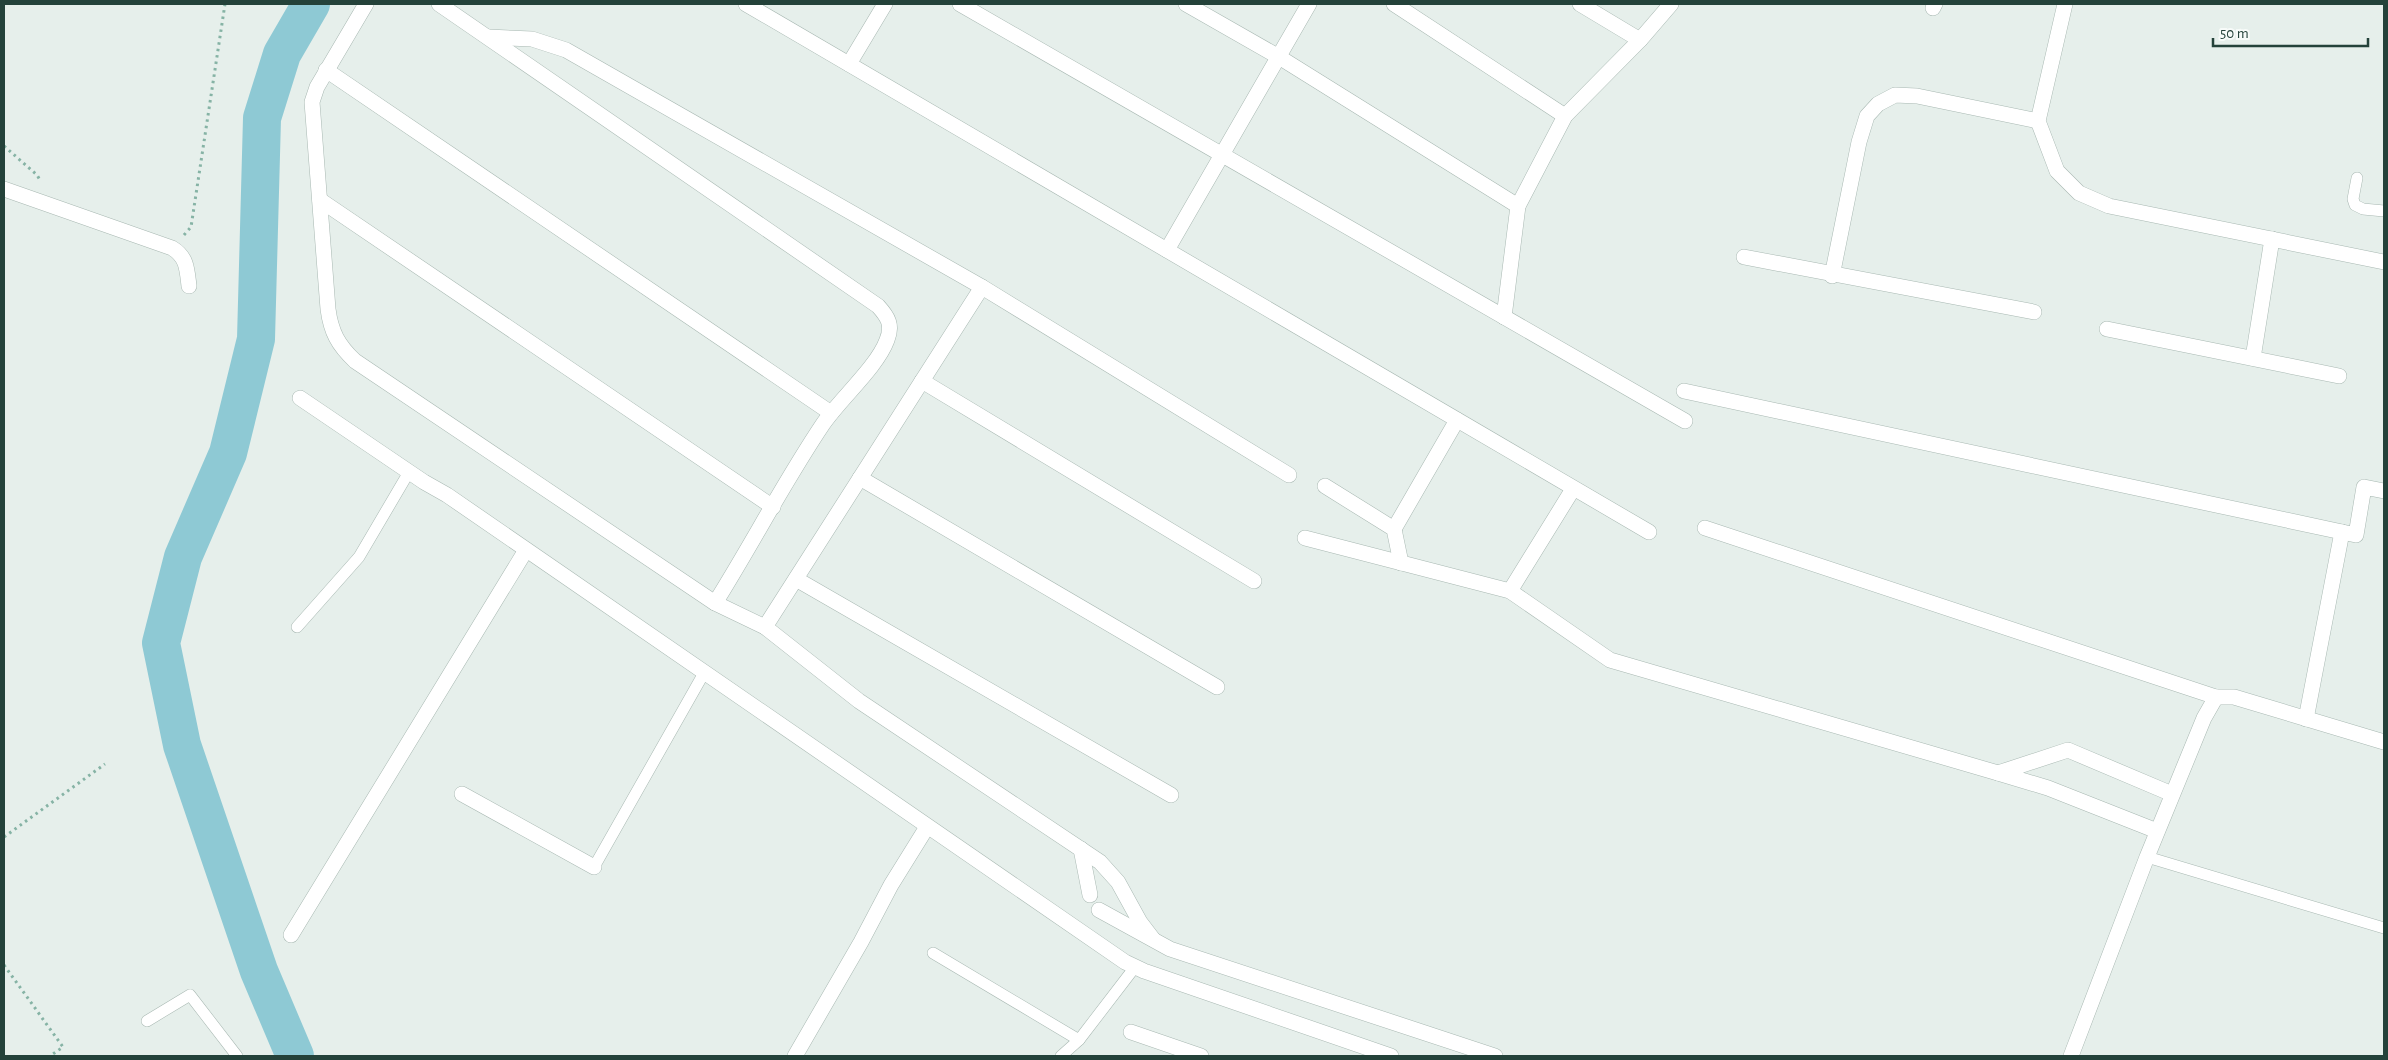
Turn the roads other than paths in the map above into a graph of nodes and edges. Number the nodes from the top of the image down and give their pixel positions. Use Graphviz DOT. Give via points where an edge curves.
graph roads {
  1 [pos="366,4"];
  2 [pos="438,4"];
  3 [pos="885,4"];
  4 [pos="960,4"];
  5 [pos="1186,4"];
  6 [pos="1310,4"];
  7 [pos="1394,4"];
  8 [pos="1580,4"];
  9 [pos="1671,4"];
  10 [pos="2065,4"];
  11 [pos="753,5"];
  12 [pos="488,38"];
  13 [pos="1640,40"];
  14 [pos="1279,57"];
  15 [pos="849,64"];
  16 [pos="326,70"];
  17 [pos="1565,116"];
  18 [pos="2038,121"];
  19 [pos="1221,156"];
  20 [pos="2358,178"];
  21 [pos="4,189"];
  22 [pos="320,200"];
  23 [pos="1518,206"];
  24 [pos="2384,211"];
  25 [pos="2272,239"];
  26 [pos="1167,250"];
  27 [pos="1744,258"];
  28 [pos="2384,262"];
  29 [pos="1832,276"];
  30 [pos="189,286"];
  31 [pos="982,287"];
  32 [pos="2034,312"];
  33 [pos="1504,317"];
  34 [pos="2107,329"];
  35 [pos="2253,358"];
  36 [pos="2340,376"];
  37 [pos="922,381"];
  38 [pos="1684,391"];
  39 [pos="300,398"];
  40 [pos="831,413"];
  41 [pos="1457,420"];
  42 [pos="1685,421"];
  43 [pos="409,472"];
  44 [pos="1289,475"];
  45 [pos="860,478"];
  46 [pos="1325,486"];
  47 [pos="1573,488"];
  48 [pos="2384,491"];
  49 [pos="773,507"];
  50 [pos="1705,528"];
  51 [pos="1394,529"];
  52 [pos="1649,532"];
  53 [pos="2342,532"];
  54 [pos="1305,538"];
  55 [pos="526,550"];
  56 [pos="1401,563"];
  57 [pos="796,579"];
  58 [pos="1254,581"];
  59 [pos="1510,591"];
  60 [pos="715,603"];
  61 [pos="765,627"];
  62 [pos="297,628"];
  63 [pos="704,673"];
  64 [pos="1217,687"];
  65 [pos="2216,696"];
  66 [pos="2306,718"];
  67 [pos="2384,742"];
  68 [pos="1998,773"];
  69 [pos="462,794"];
  70 [pos="2172,794"];
  71 [pos="1171,795"];
  72 [pos="927,827"];
  73 [pos="2157,832"];
  74 [pos="1081,849"];
  75 [pos="2147,857"];
  76 [pos="594,867"];
  77 [pos="1090,895"];
  78 [pos="1099,910"];
  79 [pos="2384,928"];
  80 [pos="291,935"];
  81 [pos="1153,939"];
  82 [pos="933,953"];
  83 [pos="1135,967"];
  84 [pos="147,1020"];
  85 [pos="1131,1032"];
  86 [pos="1079,1040"];
  87 [pos="237,1056"];
  88 [pos="795,1056"];
  89 [pos="1061,1056"];
  90 [pos="1201,1056"];
  91 [pos="1391,1056"];
  92 [pos="1495,1056"];
  93 [pos="2071,1056"];
  1 -- 16 [label="street"];
  2 -- 12 [label="street"];
  3 -- 15 [label="street"];
  4 -- 19 [label="street"];
  5 -- 14 [label="street"];
  6 -- 14 [label="street"];
  7 -- 17 [label="street"];
  8 -- 13 [label="street"];
  9 -- 13 [label="street"];
  10 -- 18 [label="street"];
  11 -- 15 [label="street"];
  12 -- 31 [label="street" via="532,39 566,50"];
  12 -- 40 [label="street" via="878,306 889,317 890,330 882,352"];
  13 -- 17 [label="street"];
  14 -- 19 [label="street"];
  14 -- 23 [label="street"];
  15 -- 26 [label="street"];
  16 -- 22 [label="street" via="312,102"];
  16 -- 40 [label="street"];
  17 -- 23 [label="street"];
  18 -- 25 [label="street" via="2057,171 2078,193 2109,206"];
  18 -- 29 [label="street" via="1917,96 1895,95 1878,104 1867,116 1862,133"];
  19 -- 26 [label="street"];
  19 -- 33 [label="street"];
  20 -- 24 [label="lane" via="2353,199 2355,205"];
  21 -- 30 [label="street" via="172,248 181,253 186,262"];
  22 -- 49 [label="street"];
  22 -- 60 [label="street" via="331,328 341,348 355,361"];
  23 -- 33 [label="street"];
  25 -- 28 [label="street"];
  25 -- 35 [label="street"];
  26 -- 41 [label="street"];
  27 -- 29 [label="street"];
  29 -- 32 [label="street"];
  31 -- 37 [label="street"];
  31 -- 44 [label="street"];
  33 -- 42 [label="street"];
  34 -- 35 [label="street"];
  35 -- 36 [label="street"];
  37 -- 45 [label="street"];
  37 -- 58 [label="street"];
  38 -- 53 [label="street"];
  39 -- 43 [label="street"];
  40 -- 49 [label="street"];
  41 -- 47 [label="street"];
  41 -- 51 [label="street"];
  43 -- 55 [label="street"];
  43 -- 62 [label="lane" via="359,556"];
  45 -- 57 [label="street"];
  45 -- 64 [label="street"];
  46 -- 51 [label="street"];
  47 -- 52 [label="street"];
  47 -- 59 [label="street"];
  48 -- 53 [label="street" via="2364,487 2356,535"];
  49 -- 60 [label="street"];
  50 -- 65 [label="street"];
  51 -- 56 [label="street"];
  53 -- 66 [label="street"];
  54 -- 56 [label="street"];
  55 -- 63 [label="street"];
  55 -- 80 [label="street"];
  56 -- 59 [label="street"];
  57 -- 61 [label="street"];
  57 -- 71 [label="street"];
  59 -- 68 [label="street" via="1610,660"];
  60 -- 61 [label="street"];
  61 -- 74 [label="street" via="859,701"];
  63 -- 72 [label="street"];
  63 -- 76 [label="lane"];
  65 -- 66 [label="street" via="2234,697"];
  65 -- 70 [label="street"];
  66 -- 67 [label="street"];
  68 -- 70 [label="street" via="2068,750"];
  68 -- 73 [label="street" via="2048,788"];
  69 -- 76 [label="street"];
  70 -- 73 [label="street"];
  72 -- 83 [label="street"];
  72 -- 88 [label="street"];
  73 -- 75 [label="street"];
  74 -- 77 [label="street"];
  74 -- 81 [label="street" via="1100,862 1118,882"];
  75 -- 79 [label="lane"];
  75 -- 93 [label="street"];
  78 -- 81 [label="street"];
  81 -- 92 [label="street" via="1170,949"];
  82 -- 86 [label="lane"];
  83 -- 86 [label="lane"];
  83 -- 91 [label="street"];
  84 -- 87 [label="lane" via="190,995"];
  85 -- 90 [label="street"];
  86 -- 89 [label="lane"];
}
